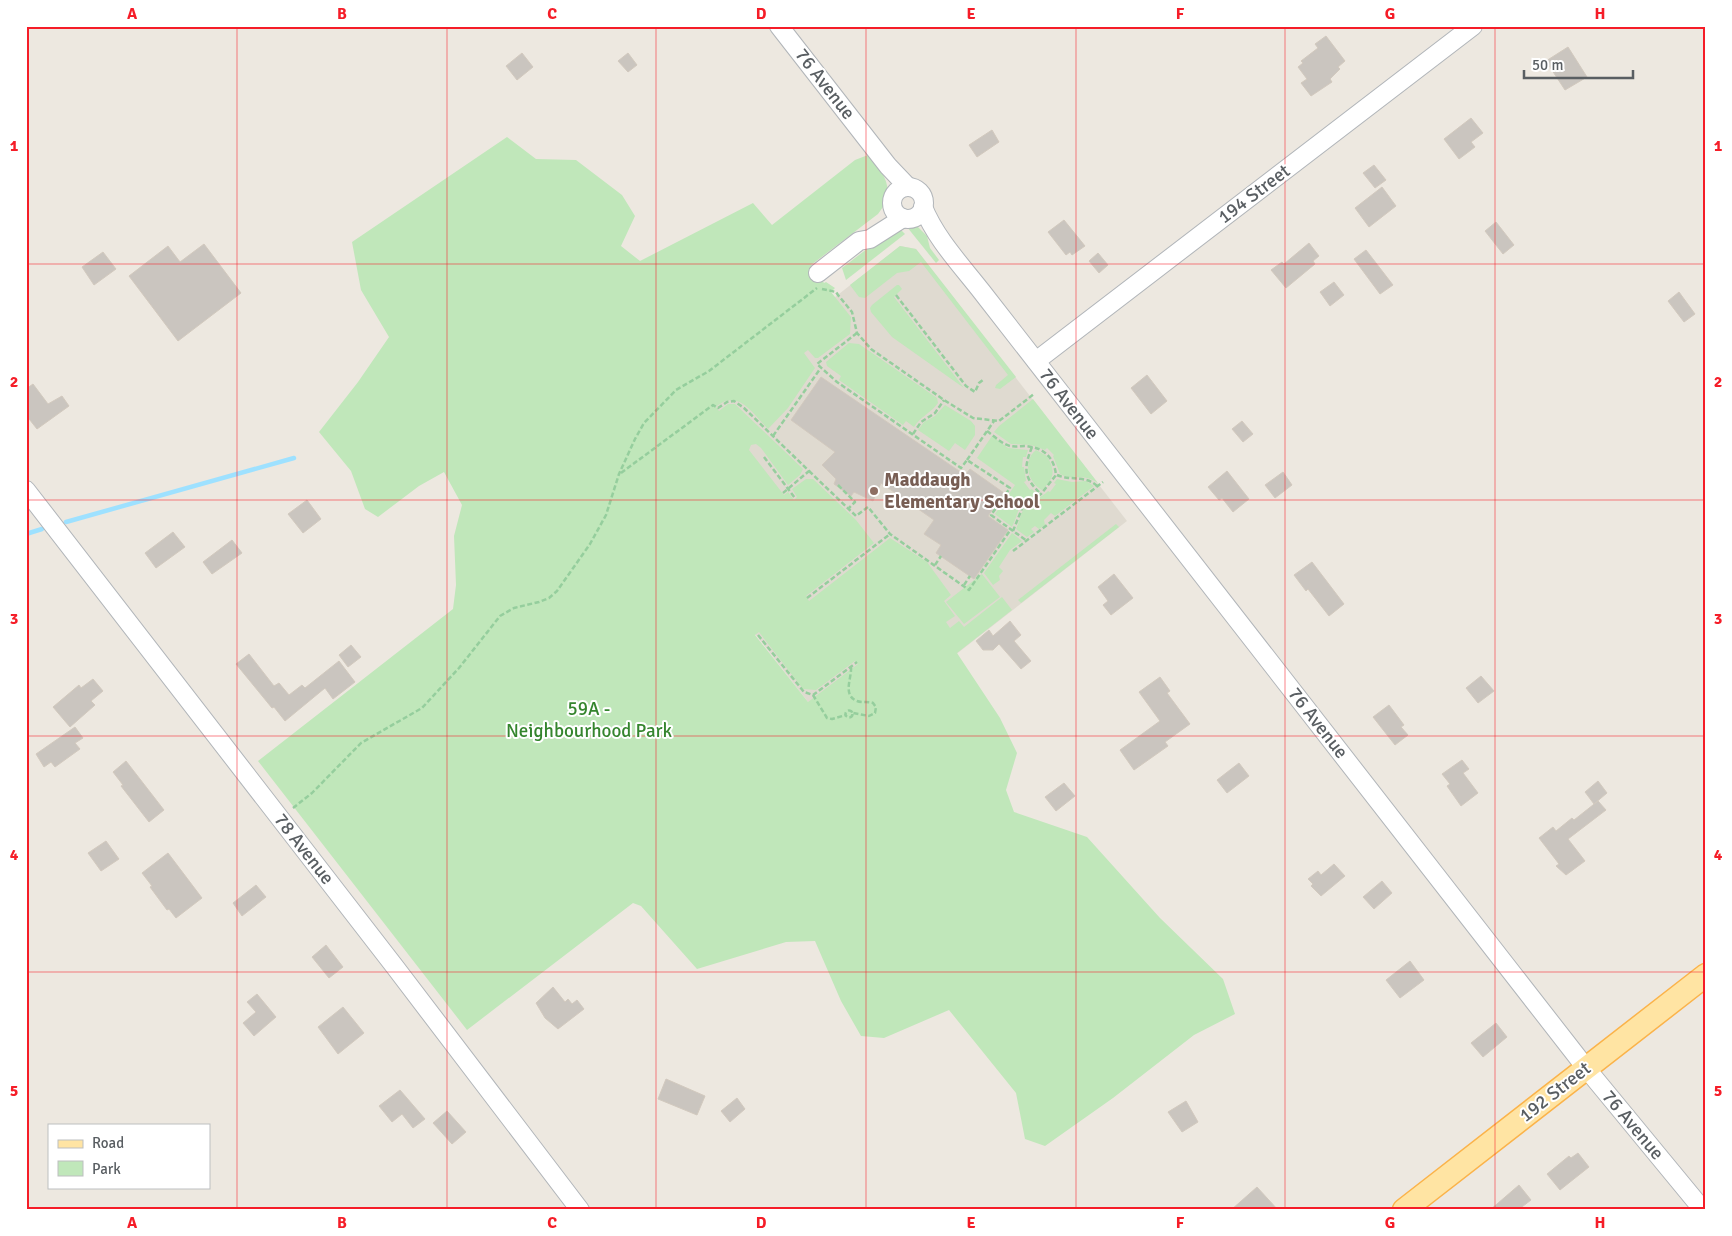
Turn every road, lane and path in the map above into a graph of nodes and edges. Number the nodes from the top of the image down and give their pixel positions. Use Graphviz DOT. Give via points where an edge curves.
graph roads {
  1 [pos="780,26"];
  2 [pos="1473,26"];
  3 [pos="906,204"];
  4 [pos="818,273"];
  5 [pos="896,295"];
  6 [pos="857,333"];
  7 [pos="1036,361"];
  8 [pos="820,369"];
  9 [pos="984,379"];
  10 [pos="1034,394"];
  11 [pos="944,400"];
  12 [pos="994,421"];
  13 [pos="987,431"];
  14 [pos="912,434"];
  15 [pos="773,436"];
  16 [pos="1032,447"];
  17 [pos="764,457"];
  18 [pos="967,460"];
  19 [pos="809,471"];
  20 [pos="619,474"];
  21 [pos="1056,475"];
  22 [pos="1103,482"];
  23 [pos="838,485"];
  24 [pos="1097,486"];
  25 [pos="788,489"];
  26 [pos="26,490"];
  27 [pos="783,493"];
  28 [pos="1041,494"];
  29 [pos="796,498"];
  30 [pos="848,508"];
  31 [pos="1012,530"];
  32 [pos="890,534"];
  33 [pos="1027,541"];
  34 [pos="1013,552"];
  35 [pos="941,556"];
  36 [pos="935,565"];
  37 [pos="970,576"];
  38 [pos="964,586"];
  39 [pos="807,598"];
  40 [pos="758,635"];
  41 [pos="857,662"];
  42 [pos="850,667"];
  43 [pos="813,695"];
  44 [pos="280,818"];
  45 [pos="1706,975"];
  46 [pos="1586,1068"];
  47 [pos="580,1210"];
  48 [pos="1404,1210"];
  49 [pos="1703,1210"];
  1 -- 3 [label="street, 76 Avenue" via="888,166"];
  2 -- 7 [label="street, 194 Street"];
  3 -- 4 [label="street" via="870,239 859,241"];
  3 -- 7 [label="street, 76 Avenue" via="929,220"];
  5 -- 9 [label="path" via="966,386 975,392"];
  6 -- 8 [label="path" via="817,364"];
  6 -- 11 [label="path" via="871,349"];
  6 -- 20 [label="path" via="852,312 836,292 818,288 709,371 676,390 644,423"];
  7 -- 46 [label="street, 76 Avenue"];
  8 -- 14 [label="path"];
  8 -- 15 [label="path"];
  10 -- 12 [label="path" via="999,421"];
  11 -- 12 [label="path" via="973,418"];
  11 -- 14 [label="path"];
  12 -- 13 [label="path"];
  13 -- 16 [label="path" via="1008,446"];
  13 -- 18 [label="path"];
  14 -- 18 [label="path" via="960,470"];
  15 -- 19 [label="path"];
  15 -- 20 [label="path" via="738,403 730,401 718,408 713,405"];
  16 -- 21 [label="path" via="1049,455"];
  16 -- 28 [label="path" via="1026,473"];
  17 -- 25 [label="path"];
  18 -- 31 [label="path" via="1010,488 992,515"];
  19 -- 25 [label="path"];
  19 -- 30 [label="path"];
  20 -- 44 [label="path" via="606,515 557,591 549,598 514,608 500,616 460,668 422,708 361,743 312,793"];
  21 -- 24 [label="path" via="1086,479"];
  21 -- 28 [label="path"];
  22 -- 24 [label="path"];
  23 -- 30 [label="path" via="855,502"];
  24 -- 33 [label="path"];
  25 -- 27 [label="path"];
  25 -- 29 [label="path"];
  26 -- 44 [label="street, 78 Avenue"];
  28 -- 31 [label="path" via="1023,506"];
  30 -- 32 [label="path" via="856,516 868,507"];
  31 -- 33 [label="path"];
  31 -- 38 [label="path" via="970,590"];
  32 -- 36 [label="path"];
  32 -- 39 [label="path"];
  33 -- 34 [label="path"];
  35 -- 36 [label="path"];
  36 -- 38 [label="path"];
  37 -- 38 [label="path"];
  40 -- 43 [label="path" via="804,692"];
  41 -- 42 [label="path"];
  42 -- 43 [label="path"];
  42 -- 43 [label="path" via="850,694 857,701 873,703 876,707 874,713 869,716 848,710 846,715 827,718"];
  44 -- 47 [label="street, 78 Avenue"];
  45 -- 46 [label="main road, 192 Street"];
  46 -- 48 [label="main road, 192 Street"];
  46 -- 49 [label="street, 76 Avenue"];
}
